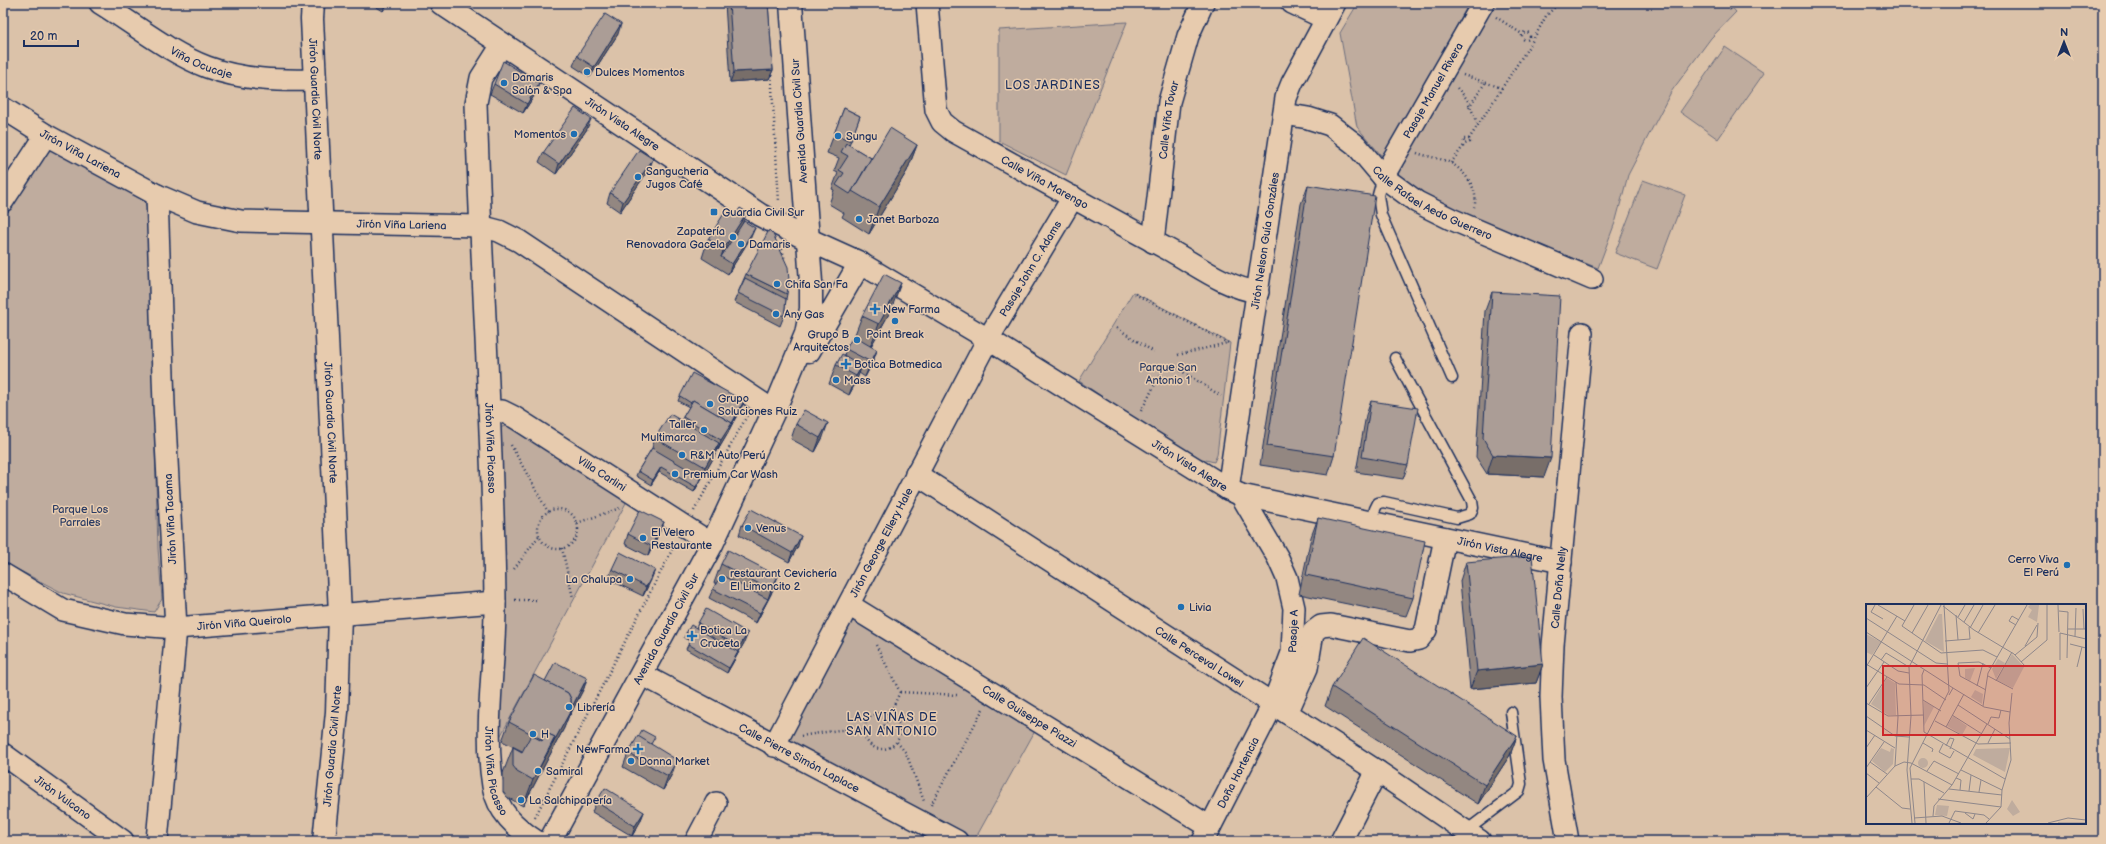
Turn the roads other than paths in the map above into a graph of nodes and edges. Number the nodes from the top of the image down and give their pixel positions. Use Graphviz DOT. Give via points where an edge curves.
graph roads {
  1 [pos="100,3"];
  2 [pos="441,3"];
  3 [pos="791,3"];
  4 [pos="927,3"];
  5 [pos="1203,3"];
  6 [pos="1292,3"];
  7 [pos="309,5"];
  8 [pos="1487,8"];
  9 [pos="1330,11"];
  10 [pos="502,44"];
  11 [pos="315,80"];
  12 [pos="3,108"];
  13 [pos="1284,114"];
  14 [pos="46,135"];
  15 [pos="1383,177"];
  16 [pos="157,195"];
  17 [pos="1073,197"];
  18 [pos="3,201"];
  19 [pos="320,223"];
  20 [pos="480,226"];
  21 [pos="807,239"];
  22 [pos="1153,242"];
  23 [pos="860,263"];
  24 [pos="1592,279"];
  25 [pos="1258,292"];
  26 [pos="1582,333"];
  27 [pos="988,339"];
  28 [pos="1395,358"];
  29 [pos="1452,378"];
  30 [pos="489,411"];
  31 [pos="774,411"];
  32 [pos="916,474"];
  33 [pos="1235,492"];
  34 [pos="1372,523"];
  35 [pos="1445,538"];
  36 [pos="712,544"];
  37 [pos="1561,562"];
  38 [pos="3,574"];
  39 [pos="505,601"];
  40 [pos="849,605"];
  41 [pos="340,614"];
  42 [pos="176,628"];
  43 [pos="641,674"];
  44 [pos="1280,709"];
  45 [pos="1511,712"];
  46 [pos="774,746"];
  47 [pos="3,754"];
  48 [pos="1377,771"];
  49 [pos="716,803"];
  50 [pos="1206,834"];
  51 [pos="1473,836"];
  52 [pos="123,841"];
  53 [pos="157,841"];
  54 [pos="324,841"];
  55 [pos="536,841"];
  56 [pos="550,841"];
  57 [pos="696,841"];
  58 [pos="957,841"];
  59 [pos="1342,841"];
  60 [pos="1568,841"];
  1 -- 11 [label="street, Viña Ocucaje" via="186,58 207,67 250,78 277,81"];
  2 -- 10 [label="main road, Jirón Vista Alegre"];
  3 -- 21 [label="main road, Avenida Guardia Civil Sur"];
  4 -- 17 [label="street, Calle Viña Marengo" via="936,110 942,122 952,131"];
  5 -- 22 [label="street, Calle Viña Tovar" via="1188,36 1169,102"];
  6 -- 9 [label="street"];
  7 -- 11 [label="main road, Jirón Guardia Civil Norte"];
  8 -- 15 [label="street, Pasaje Manuel Rivera"];
  9 -- 13 [label="street, Jirón Nelson Guía Gonzáles" via="1292,83 1286,98"];
  10 -- 20 [label="street, Jirón Viña Picasso" via="481,78 477,91"];
  10 -- 21 [label="main road, Jirón Vista Alegre" via="760,214"];
  11 -- 19 [label="main road, Jirón Guardia Civil Norte"];
  12 -- 14 [label="street, Jirón Viña Lariena"];
  13 -- 15 [label="street, Calle Rafael Aedo Guerrero" via="1330,125 1356,145"];
  13 -- 25 [label="street, Jirón Nelson Guía Gonzáles"];
  14 -- 16 [label="street, Jirón Viña Lariena"];
  14 -- 18 [label="street"];
  15 -- 24 [label="street, Calle Rafael Aedo Guerrero" via="1417,202 1451,219"];
  15 -- 29 [label="lane" via="1378,195 1382,214"];
  16 -- 19 [label="street, Jirón Viña Lariena" via="197,212 241,221"];
  16 -- 42 [label="street, Jirón Viña Tacama" via="164,405"];
  17 -- 22 [label="street, Calle Viña Marengo"];
  17 -- 27 [label="street, Pasaje John C. Adams"];
  19 -- 20 [label="street, Jirón Viña Lariena"];
  19 -- 41 [label="main road, Jirón Guardia Civil Norte"];
  20 -- 30 [label="street, Jirón Viña Picasso"];
  20 -- 31 [label="street, Jirón Viña Lariena" via="499,231 519,241"];
  21 -- 23 [label="main road"];
  21 -- 31 [label="main road, Avenida Guardia Civil Sur" via="811,309 806,334"];
  22 -- 25 [label="street, Calle Viña Marengo" via="1231,284"];
  23 -- 27 [label="street, Jirón Vista Alegre"];
  23 -- 31 [label="main road, Avenida Guardia Civil Sur"];
  25 -- 33 [label="street, Jirón Nelson Guía Gonzáles"];
  26 -- 37 [label="street, Calle Doña Nelly"];
  27 -- 32 [label="street, Jirón George Ellery Hale"];
  27 -- 33 [label="street, Jirón Vista Alegre"];
  28 -- 34 [label="lane" via="1472,501 1473,508 1470,514 1457,518 1384,502 1378,503"];
  30 -- 36 [label="street, Villa Carlini" via="502,411 514,417 680,532"];
  30 -- 39 [label="street, Jirón Viña Picasso"];
  31 -- 36 [label="main road, Avenida Guardia Civil Sur"];
  32 -- 40 [label="street, Jirón George Ellery Hale"];
  32 -- 44 [label="street, Calle Perceval Lowel"];
  33 -- 34 [label="street, Jirón Vista Alegre"];
  33 -- 44 [label="street, Pasaje A" via="1281,565 1294,608 1292,653"];
  34 -- 35 [label="street, Jirón Vista Alegre"];
  35 -- 37 [label="street, Jirón Vista Alegre"];
  35 -- 44 [label="street" via="1426,630 1419,638 1410,641 1331,625 1320,626 1314,632 1307,668"];
  36 -- 43 [label="main road, Avenida Guardia Civil Sur"];
  37 -- 60 [label="street, Calle Doña Nelly" via="1551,697 1554,760"];
  38 -- 42 [label="street, Jirón Viña Queirolo" via="63,610 125,624"];
  39 -- 41 [label="street, Jirón Viña Queirolo"];
  39 -- 55 [label="street, Jirón Viña Picasso" via="489,753 493,787 502,812"];
  40 -- 46 [label="street, Jirón George Ellery Hale"];
  40 -- 50 [label="street, Calle Guiseppe Piazzi" via="992,692"];
  41 -- 42 [label="street, Jirón Viña Queirolo"];
  41 -- 54 [label="main road, Jirón Guardia Civil Norte" via="337,712"];
  42 -- 53 [label="street, Jirón Viña Tacama"];
  43 -- 46 [label="street, Calle Pierre Simón Laplace"];
  43 -- 56 [label="main road, Avenida Guardia Civil Sur"];
  44 -- 48 [label="street, Calle Perceval Lowel"];
  44 -- 50 [label="street, Doña Hortencia"];
  45 -- 51 [label="lane" via="1521,784 1519,791"];
  46 -- 58 [label="street, Calle Pierre Simón Laplace"];
  47 -- 52 [label="street, Jirón Vulcano"];
  48 -- 51 [label="street, Calle Perceval Lowel"];
  48 -- 59 [label="street"];
  49 -- 57 [label="street"];
}
